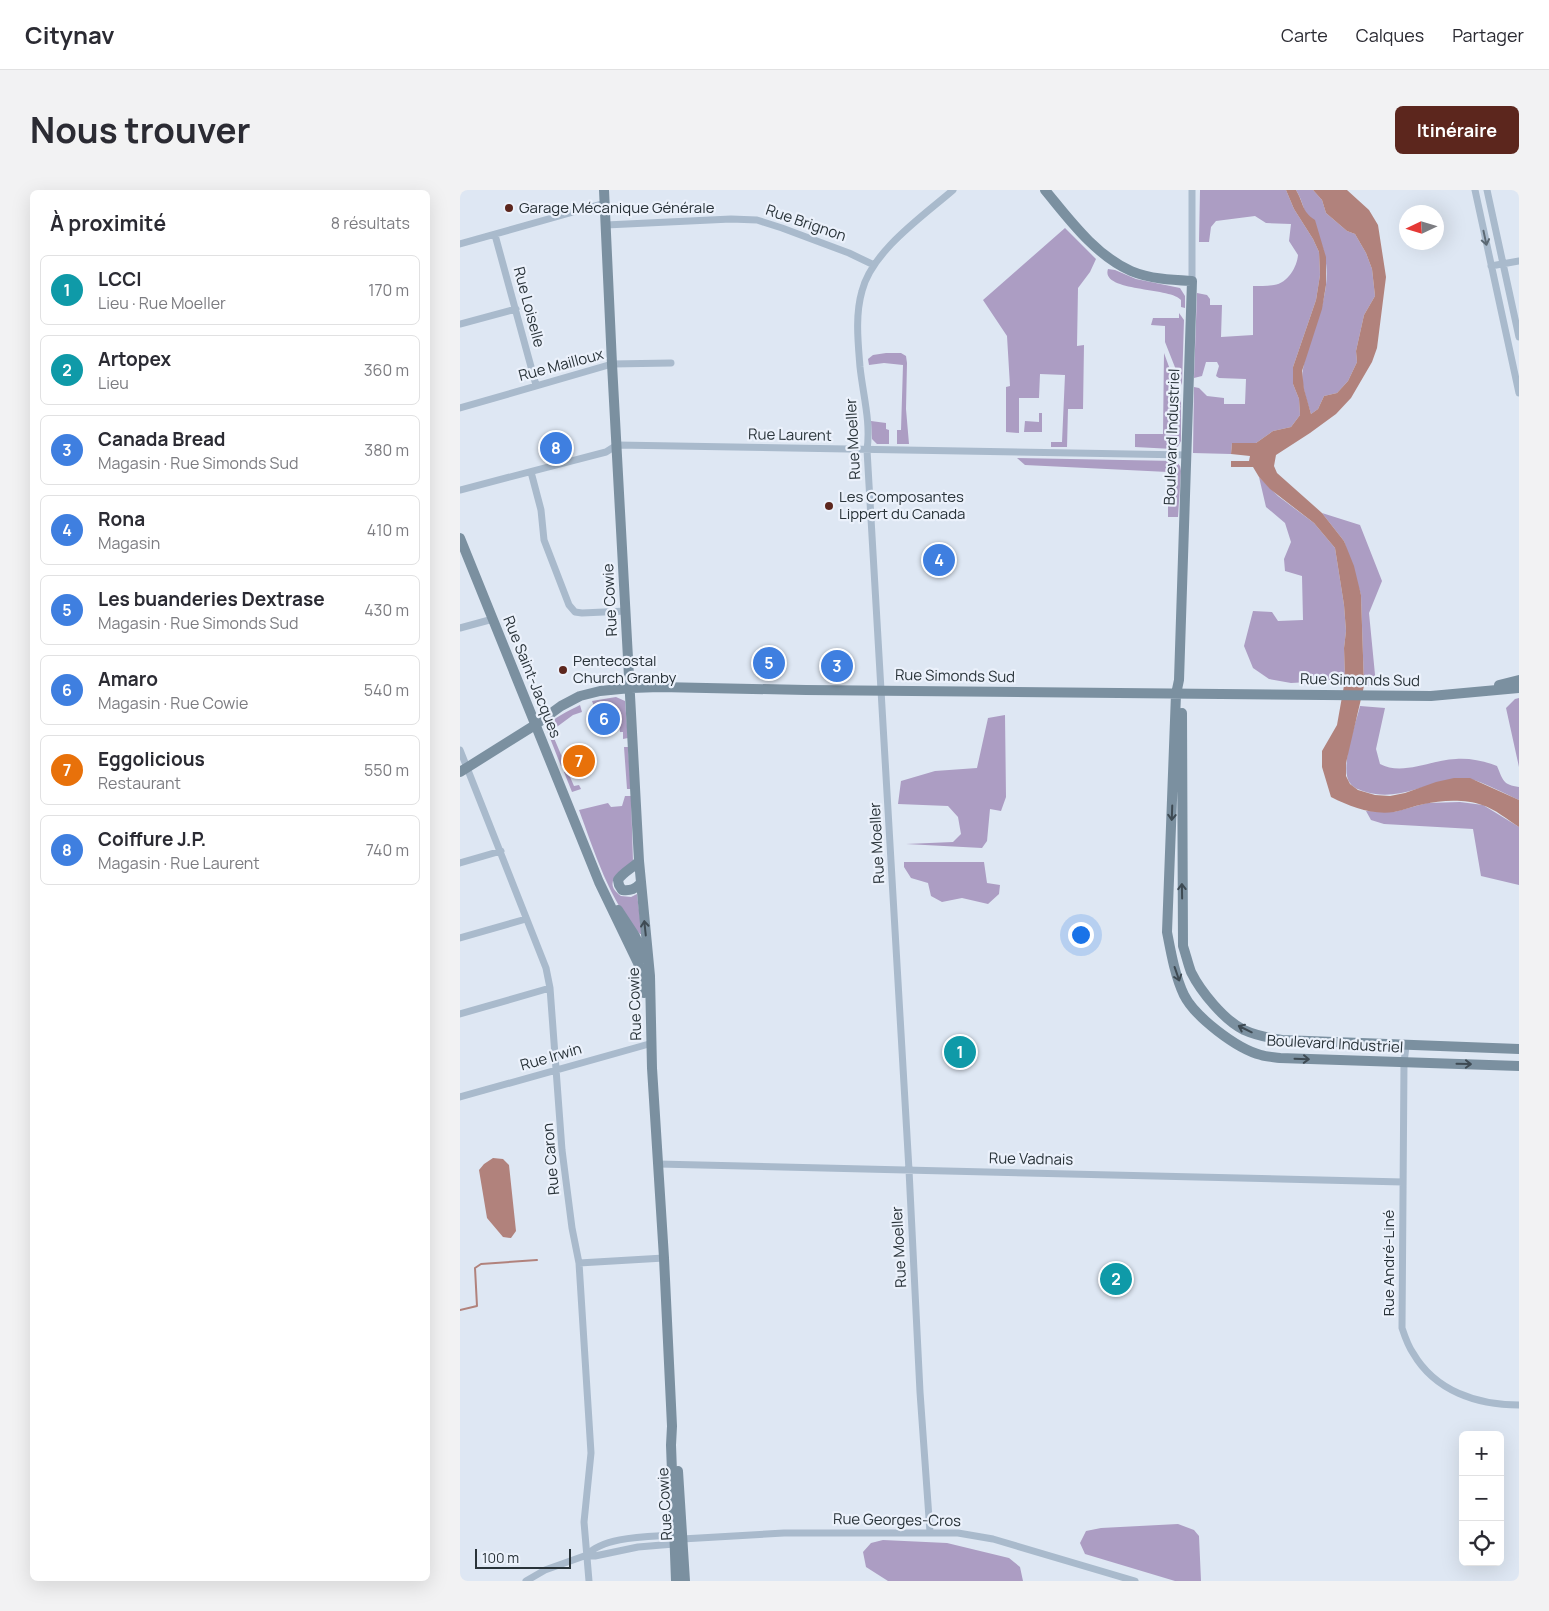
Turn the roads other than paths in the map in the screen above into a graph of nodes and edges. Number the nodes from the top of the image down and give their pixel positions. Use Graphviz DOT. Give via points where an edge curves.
graph roads {
  1 [pos="604,190"];
  2 [pos="952,190"];
  3 [pos="1045,190"];
  4 [pos="1192,190"];
  5 [pos="1475,190"];
  6 [pos="1487,190"];
  7 [pos="605,203"];
  8 [pos="606,225"];
  9 [pos="495,235"];
  10 [pos="460,244"];
  11 [pos="1519,261"];
  12 [pos="1503,264"];
  13 [pos="874,265"];
  14 [pos="1492,266"];
  15 [pos="1192,281"];
  16 [pos="516,309"];
  17 [pos="460,324"];
  18 [pos="1519,337"];
  19 [pos="1519,350"];
  20 [pos="1510,351"];
  21 [pos="671,363"];
  22 [pos="612,364"];
  23 [pos="536,385"];
  24 [pos="1519,393"];
  25 [pos="460,408"];
  26 [pos="617,445"];
  27 [pos="867,450"];
  28 [pos="1187,455"];
  29 [pos="531,472"];
  30 [pos="460,490"];
  31 [pos="460,538"];
  32 [pos="626,611"];
  33 [pos="493,619"];
  34 [pos="460,628"];
  35 [pos="1519,680"];
  36 [pos="631,688"];
  37 [pos="1519,688"];
  38 [pos="882,690"];
  39 [pos="1179,691"];
  40 [pos="1474,692"];
  41 [pos="536,725"];
  42 [pos="460,750"];
  43 [pos="464,770"];
  44 [pos="501,851"];
  45 [pos="639,861"];
  46 [pos="460,862"];
  47 [pos="599,882"];
  48 [pos="641,883"];
  49 [pos="526,919"];
  50 [pos="460,938"];
  51 [pos="650,976"];
  52 [pos="550,988"];
  53 [pos="460,1014"];
  54 [pos="649,1044"];
  55 [pos="1406,1046"];
  56 [pos="1519,1049"];
  57 [pos="1404,1063"];
  58 [pos="1519,1066"];
  59 [pos="652,1068"];
  60 [pos="557,1069"];
  61 [pos="460,1097"];
  62 [pos="658,1164"];
  63 [pos="909,1170"];
  64 [pos="1403,1182"];
  65 [pos="664,1258"];
  66 [pos="579,1263"];
  67 [pos="1519,1405"];
  68 [pos="930,1532"];
  69 [pos="629,1539"];
  70 [pos="677,1539"];
  71 [pos="630,1548"];
  72 [pos="587,1555"];
  73 [pos="526,1581"];
  74 [pos="589,1581"];
  75 [pos="676,1581"];
  76 [pos="685,1581"];
  77 [pos="1135,1581"];
  1 -- 7 [label="street, Rue Cowie"];
  2 -- 13 [label="street, Rue Moeller" via="883,252"];
  3 -- 15 [label="street" via="1075,226 1118,264 1133,272"];
  4 -- 15 [label="street, Boulevard Industriel"];
  5 -- 14 [label="street, one-way"];
  6 -- 12 [label="street"];
  7 -- 8 [label="street, Rue Cowie"];
  7 -- 9 [label="street"];
  8 -- 13 [label="street, Rue Brignon" via="757,220"];
  8 -- 22 [label="street, Rue Cowie"];
  9 -- 10 [label="street"];
  9 -- 16 [label="street, Rue Loiselle"];
  11 -- 12 [label="street"];
  12 -- 14 [label="street"];
  12 -- 18 [label="street"];
  13 -- 27 [label="street, Rue Moeller" via="862,290 858,311 860,366 869,434"];
  14 -- 20 [label="street"];
  15 -- 28 [label="street, Boulevard Industriel"];
  16 -- 17 [label="street"];
  16 -- 23 [label="street, Rue Loiselle"];
  19 -- 20 [label="street"];
  20 -- 24 [label="street"];
  21 -- 22 [label="street, Rue Mailloux"];
  22 -- 23 [label="street, Rue Mailloux"];
  22 -- 26 [label="street, Rue Cowie"];
  23 -- 25 [label="street, Rue Mailloux"];
  26 -- 27 [label="street, Rue Laurent"];
  26 -- 29 [label="street, Rue Laurent" via="606,452"];
  26 -- 32 [label="street, Rue Cowie"];
  27 -- 28 [label="street, Rue Laurent"];
  27 -- 38 [label="street, Rue Moeller"];
  28 -- 39 [label="street, Boulevard Industriel"];
  29 -- 30 [label="street, Rue Laurent"];
  29 -- 32 [label="street" via="541,510 544,540 569,605 575,612 582,613"];
  31 -- 33 [label="street, Rue Saint-Jacques"];
  32 -- 36 [label="street, Rue Cowie"];
  33 -- 34 [label="street"];
  33 -- 41 [label="street, Rue Saint-Jacques"];
  35 -- 40 [label="street, Rue Simonds Sud"];
  36 -- 38 [label="street, Rue Simonds Sud"];
  36 -- 41 [label="street, Rue Simonds Sud" via="580,696"];
  36 -- 45 [label="street, Rue Cowie"];
  37 -- 40 [label="street, Rue Simonds Sud"];
  38 -- 39 [label="street, Rue Simonds Sud"];
  38 -- 63 [label="street, Rue Moeller"];
  39 -- 40 [label="street, Rue Simonds Sud" via="1431,696"];
  55 -- 39 [label="street, Boulevard Industriel, one-way" via="1267,1038 1242,1029 1200,989 1183,946"];
  39 -- 57 [label="street, Boulevard Industriel, one-way" via="1167,932 1172,960 1185,997 1209,1024 1232,1041 1260,1055"];
  41 -- 43 [label="street, Rue Simonds Sud"];
  41 -- 47 [label="street, Rue Saint-Jacques"];
  42 -- 43 [label="street, Rue Caron"];
  43 -- 44 [label="street, Rue Caron"];
  44 -- 46 [label="street"];
  44 -- 49 [label="street, Rue Caron"];
  45 -- 48 [label="street, Rue Cowie"];
  45 -- 48 [label="street" via="618,880 622,890 636,888"];
  47 -- 51 [label="street, Rue Saint-Jacques" via="635,936"];
  47 -- 54 [label="street, Rue Saint-Jacques" via="639,965"];
  51 -- 48 [label="street, Rue Cowie, one-way"];
  49 -- 50 [label="street"];
  49 -- 52 [label="street, Rue Caron" via="546,968"];
  51 -- 59 [label="street, Rue Cowie"];
  52 -- 53 [label="street"];
  52 -- 60 [label="street, Rue Caron"];
  54 -- 59 [label="street, Rue Cowie"];
  54 -- 60 [label="street, Rue Irwin"];
  55 -- 56 [label="street, Boulevard Industriel"];
  55 -- 57 [label="street, Rue André-Liné"];
  57 -- 58 [label="street, Boulevard Industriel, one-way"];
  57 -- 64 [label="street, Rue André-Liné"];
  59 -- 62 [label="street, Rue Cowie"];
  60 -- 61 [label="street, Rue Irwin"];
  60 -- 66 [label="street, Rue Caron" via="562,1150"];
  62 -- 63 [label="street, Rue Vadnais"];
  62 -- 65 [label="street, Rue Cowie"];
  63 -- 64 [label="street, Rue Vadnais"];
  63 -- 68 [label="street, Rue Moeller"];
  64 -- 67 [label="street, Rue André-Liné" via="1402,1328 1412,1353 1428,1374 1452,1390 1474,1400"];
  65 -- 66 [label="street"];
  65 -- 70 [label="street, Rue Cowie" via="672,1426 677,1444"];
  66 -- 72 [label="street, Rue Caron" via="591,1454 584,1522"];
  68 -- 70 [label="street, Rue Georges-Cros" via="784,1533"];
  68 -- 77 [label="street, Rue Georges-Cros" via="958,1532 993,1539"];
  69 -- 70 [label="street, Rue Georges-Cros"];
  69 -- 71 [label="street"];
  69 -- 72 [label="street, Rue Georges-Cros" via="592,1549"];
  70 -- 71 [label="street, Rue Georges-Cros"];
  70 -- 75 [label="street, Rue Cowie"];
  70 -- 76 [label="street, Rue Cowie"];
  71 -- 72 [label="street, Rue Georges-Cros"];
  72 -- 73 [label="street, Rue Georges-Cros" via="545,1570"];
  72 -- 74 [label="street, Rue Caron"];
}
